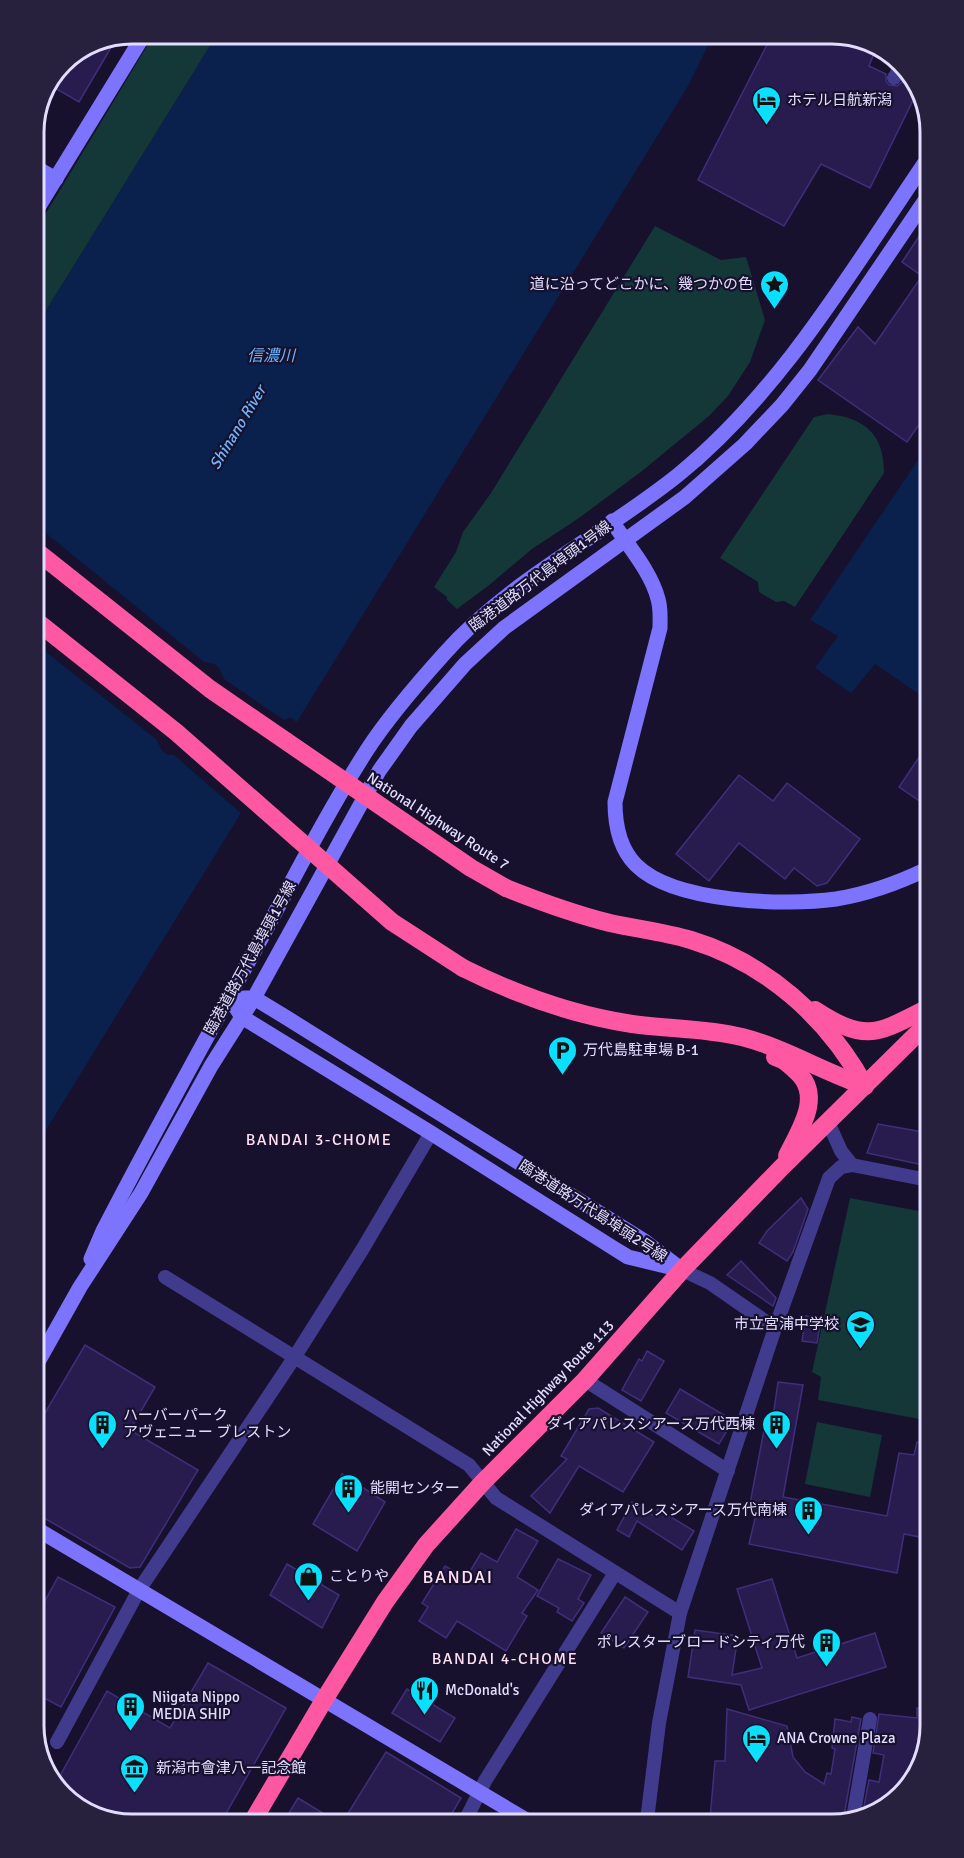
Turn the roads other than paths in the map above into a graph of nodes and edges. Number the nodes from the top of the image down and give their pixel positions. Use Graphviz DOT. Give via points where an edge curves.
graph roads {
  1 [pos="138,44"];
  2 [pos="898,72"];
  3 [pos="894,78"];
  4 [pos="920,170"];
  5 [pos="44,172"];
  6 [pos="56,179"];
  7 [pos="44,198"];
  8 [pos="920,208"];
  9 [pos="612,521"];
  10 [pos="624,541"];
  11 [pos="44,557"];
  12 [pos="44,627"];
  13 [pos="920,872"];
  14 [pos="773,979"];
  15 [pos="229,997"];
  16 [pos="254,999"];
  17 [pos="920,1012"];
  18 [pos="242,1017"];
  19 [pos="920,1031"];
  20 [pos="741,1036"];
  21 [pos="865,1086"];
  22 [pos="828,1122"];
  23 [pos="431,1133"];
  24 [pos="852,1165"];
  25 [pos="781,1168"];
  26 [pos="920,1178"];
  27 [pos="682,1270"];
  28 [pos="165,1277"];
  29 [pos="80,1287"];
  30 [pos="775,1328"];
  31 [pos="44,1351"];
  32 [pos="294,1358"];
  33 [pos="585,1380"];
  34 [pos="728,1471"];
  35 [pos="483,1482"];
  36 [pos="44,1533"];
  37 [pos="615,1573"];
  38 [pos="139,1590"];
  39 [pos="680,1613"];
  40 [pos="324,1700"];
  41 [pos="870,1719"];
  42 [pos="57,1742"];
  43 [pos="481,1793"];
  44 [pos="854,1812"];
  45 [pos="258,1814"];
  46 [pos="469,1814"];
  47 [pos="516,1814"];
  48 [pos="649,1814"];
  1 -- 6 [label="street"];
  2 -- 3 [label="street"];
  4 -- 9 [label="street, 臨港道路万代島埠頭1号線" via="832,300 755,400 677,476"];
  5 -- 6 [label="street"];
  6 -- 7 [label="street"];
  8 -- 10 [label="street, 臨港道路万代島埠頭1号線" via="782,405 705,481"];
  9 -- 10 [label="street"];
  9 -- 15 [label="street, 臨港道路万代島埠頭1号線" via="472,626 407,697 367,749 328,814"];
  10 -- 13 [label="street" via="651,583 660,615 660,628 615,802 617,831 635,865 669,886 782,902 846,897"];
  10 -- 16 [label="street, 臨港道路万代島埠頭1号線" via="504,628 465,664 418,717 379,771"];
  11 -- 14 [label="highway, National Highway Route 7, bridge" via="210,688 471,868 506,888 563,911 689,939 746,962"];
  12 -- 20 [label="highway, bridge" via="176,732 392,922 463,968 548,1005 594,1017"];
  14 -- 17 [label="highway" via="852,1031 890,1027"];
  14 -- 21 [label="highway, National Highway Route 7" via="830,1035"];
  15 -- 16 [label="street, 臨港道路万代島埠頭2号線"];
  15 -- 18 [label="street, 臨港道路万代島埠頭2号線"];
  15 -- 29 [label="street, 臨港道路万代島埠頭1号線" via="154,1131 103,1231"];
  16 -- 18 [label="street, 臨港道路万代島埠頭1号線"];
  16 -- 27 [label="street, 臨港道路万代島埠頭2号線" via="643,1240"];
  18 -- 23 [label="street, 臨港道路万代島埠頭2号線"];
  18 -- 29 [label="street, 臨港道路万代島埠頭1号線" via="141,1194"];
  19 -- 21 [label="highway, National Highway Route 113"];
  20 -- 21 [label="highway"];
  20 -- 25 [label="highway" via="758,1052 783,1060 807,1085 809,1105"];
  21 -- 22 [label="highway, National Highway Route 113"];
  22 -- 24 [label="street"];
  22 -- 25 [label="highway, National Highway Route 113"];
  23 -- 27 [label="street, 臨港道路万代島埠頭2号線" via="628,1257"];
  23 -- 32 [label="street"];
  24 -- 26 [label="street"];
  24 -- 30 [label="street" via="841,1167 829,1178"];
  25 -- 27 [label="highway, National Highway Route 113"];
  27 -- 30 [label="street" via="710,1283"];
  27 -- 33 [label="highway, National Highway Route 113"];
  28 -- 32 [label="street"];
  29 -- 31 [label="street, 臨港道路万代島埠頭1号線"];
  30 -- 34 [label="street"];
  32 -- 35 [label="street" via="469,1465"];
  32 -- 38 [label="street"];
  33 -- 34 [label="street"];
  33 -- 35 [label="highway, National Highway Route 113"];
  34 -- 39 [label="street"];
  35 -- 37 [label="street" via="496,1498"];
  35 -- 40 [label="highway, National Highway Route 113" via="426,1545"];
  36 -- 38 [label="street"];
  37 -- 39 [label="street"];
  37 -- 43 [label="street"];
  38 -- 40 [label="street"];
  38 -- 42 [label="street"];
  39 -- 48 [label="street" via="659,1723"];
  40 -- 43 [label="street"];
  40 -- 45 [label="highway, National Highway Route 113"];
  41 -- 44 [label="street"];
  43 -- 46 [label="street"];
  43 -- 47 [label="street"];
}
